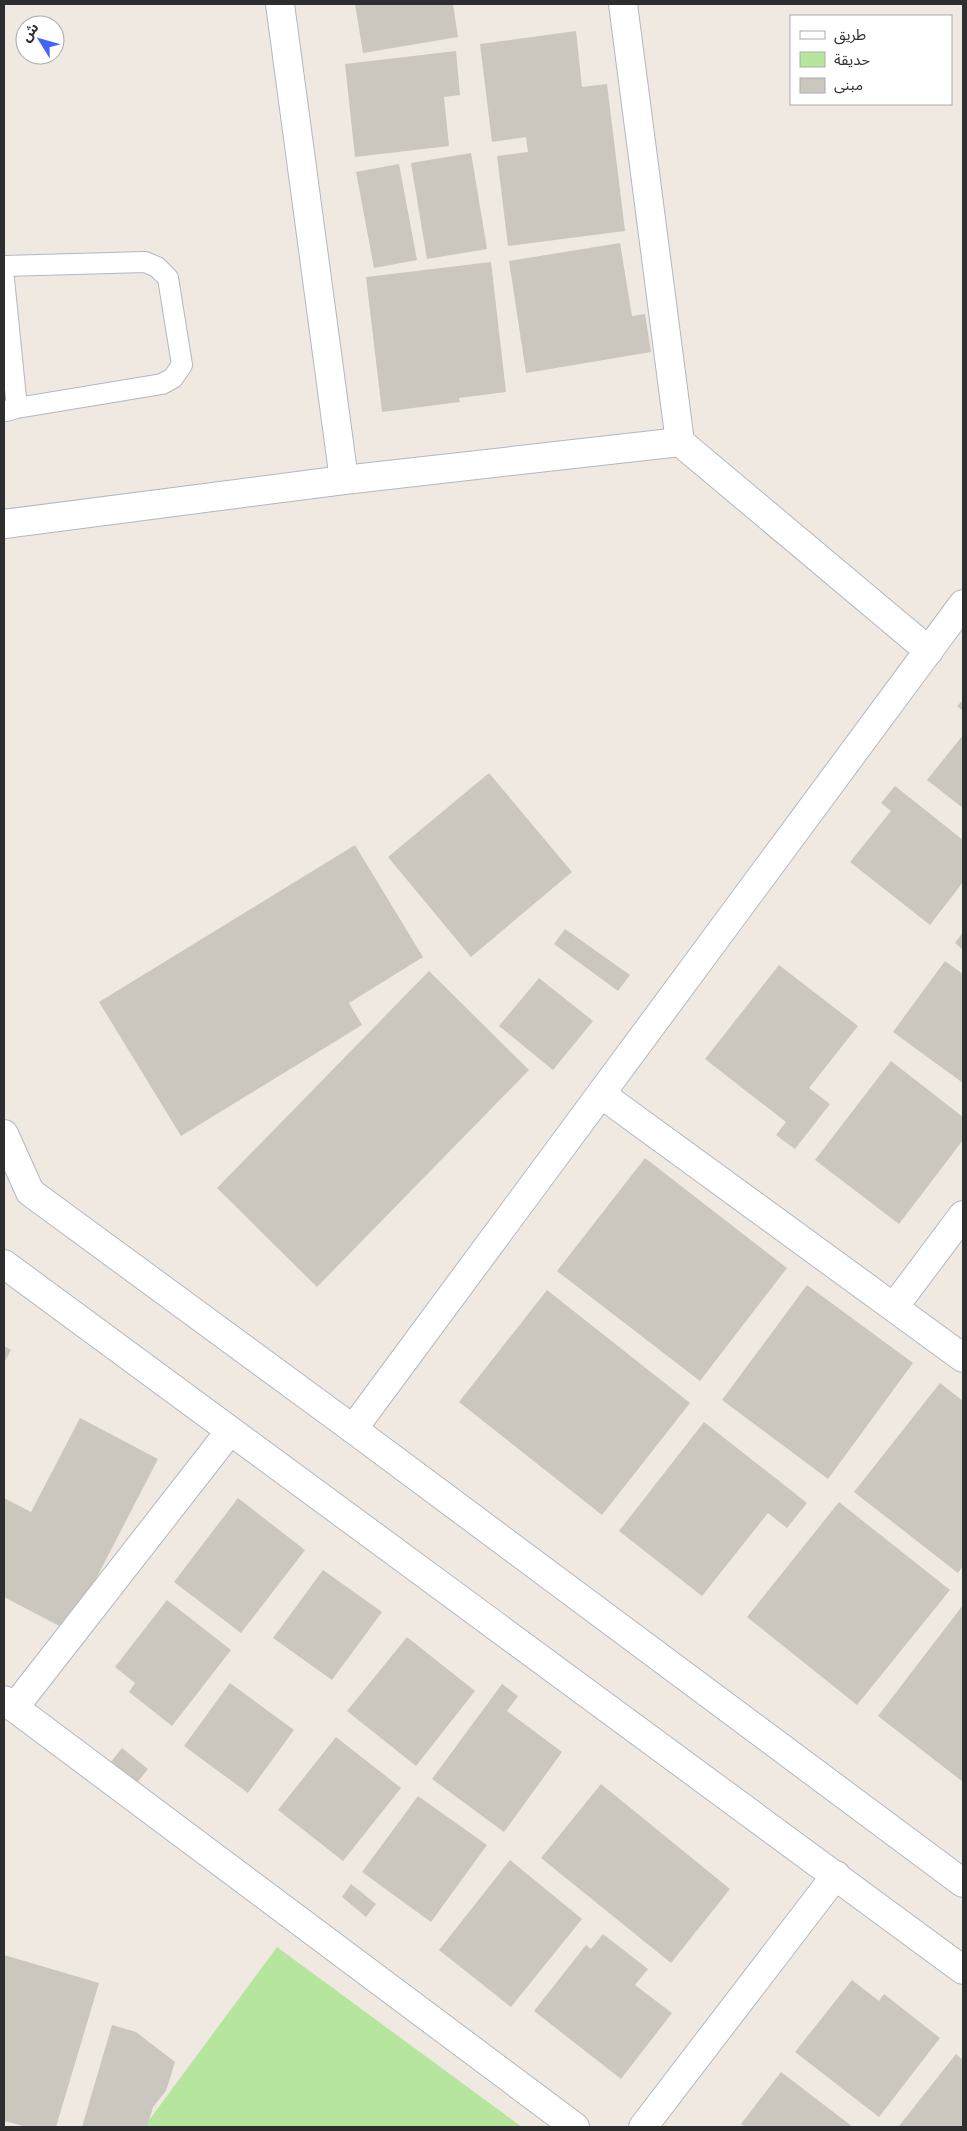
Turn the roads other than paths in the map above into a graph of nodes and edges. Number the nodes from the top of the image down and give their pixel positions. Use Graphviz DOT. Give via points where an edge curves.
graph roads {
  1 [pos="280,4"];
  2 [pos="623,4"];
  3 [pos="4,266"];
  4 [pos="4,279"];
  5 [pos="10,410"];
  6 [pos="680,442"];
  7 [pos="344,480"];
  8 [pos="4,524"];
  9 [pos="963,604"];
  10 [pos="929,650"];
  11 [pos="601,1094"];
  12 [pos="4,1134"];
  13 [pos="963,1215"];
  14 [pos="6,1267"];
  15 [pos="894,1307"];
  16 [pos="963,1358"];
  17 [pos="353,1429"];
  18 [pos="230,1431"];
  19 [pos="9,1704"];
  20 [pos="836,1875"];
  21 [pos="963,1883"];
  22 [pos="963,1970"];
  23 [pos="575,2127"];
  24 [pos="643,2127"];
  1 -- 7 [label="street"];
  2 -- 6 [label="street"];
  3 -- 5 [label="lane" via="145,262 157,267 168,278 182,364 173,378 162,384"];
  4 -- 5 [label="lane"];
  6 -- 7 [label="street"];
  6 -- 10 [label="street"];
  7 -- 8 [label="street"];
  9 -- 10 [label="street"];
  10 -- 11 [label="street"];
  11 -- 15 [label="street"];
  11 -- 17 [label="street"];
  12 -- 17 [label="street" via="30,1192"];
  13 -- 15 [label="street"];
  14 -- 18 [label="street"];
  15 -- 16 [label="street"];
  17 -- 21 [label="street"];
  18 -- 19 [label="street"];
  18 -- 20 [label="street"];
  19 -- 23 [label="street"];
  20 -- 22 [label="street"];
  20 -- 24 [label="street"];
}
